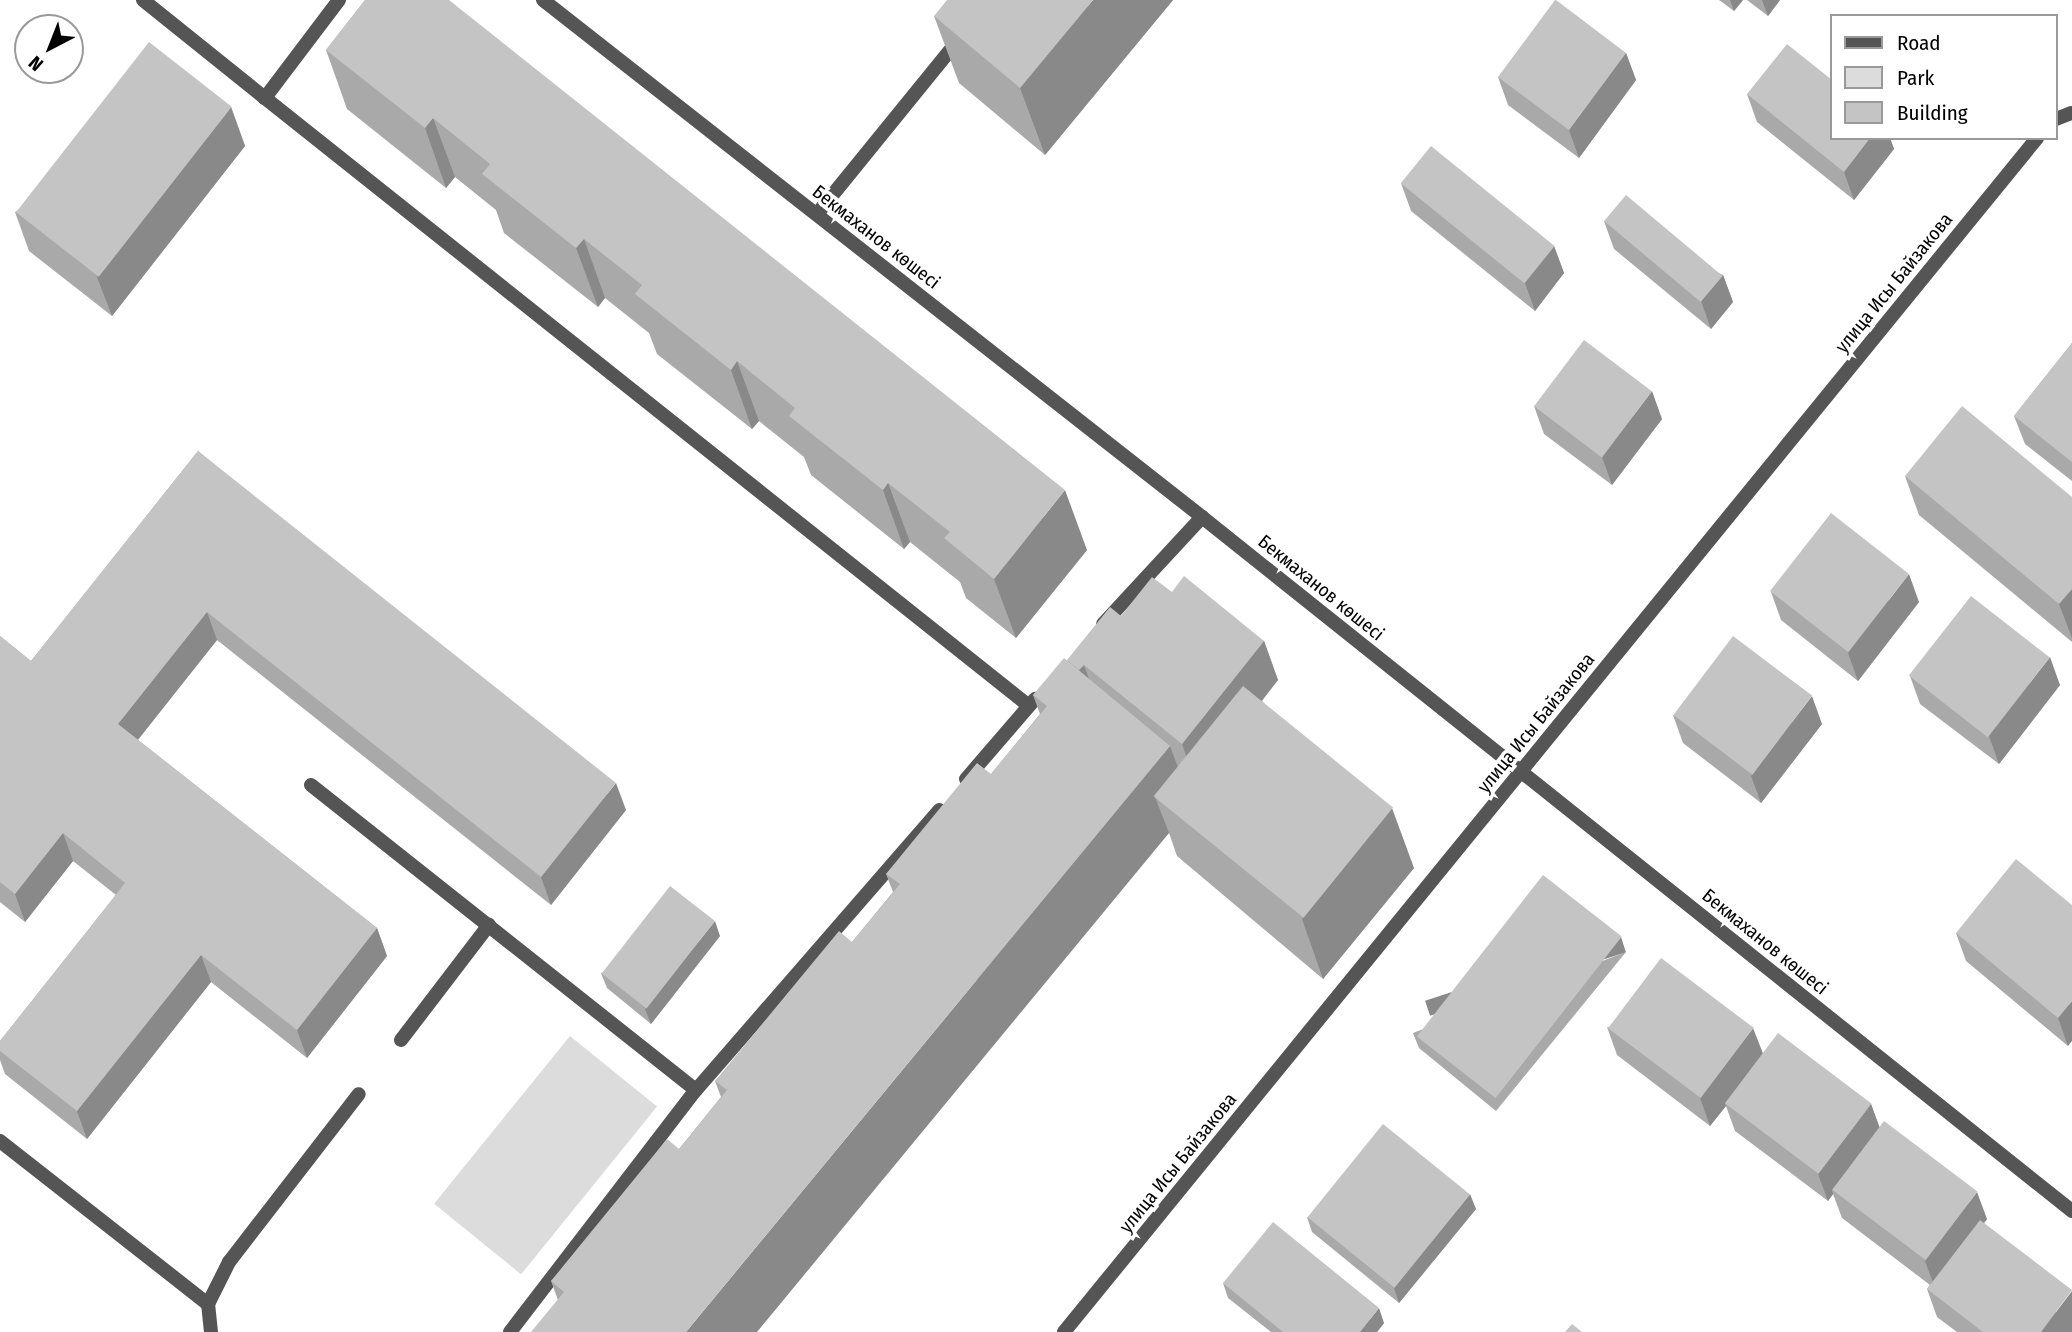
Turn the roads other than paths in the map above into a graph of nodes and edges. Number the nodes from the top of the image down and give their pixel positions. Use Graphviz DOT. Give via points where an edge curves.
graph roads {
  1 [pos="143,0"];
  2 [pos="338,0"];
  3 [pos="543,0"];
  4 [pos="965,32"];
  5 [pos="265,98"];
  6 [pos="2035,140"];
  7 [pos="817,214"];
  8 [pos="1202,517"];
  9 [pos="1090,638"];
  10 [pos="1046,687"];
  11 [pos="1029,706"];
  12 [pos="1521,772"];
  13 [pos="311,785"];
  14 [pos="489,925"];
  15 [pos="401,1040"];
  16 [pos="696,1090"];
  17 [pos="359,1094"];
  18 [pos="0,1141"];
  19 [pos="2072,1211"];
  20 [pos="208,1304"];
  21 [pos="211,1332"];
  22 [pos="510,1332"];
  23 [pos="1064,1332"];
  1 -- 5 [label="street"];
  2 -- 5 [label="street"];
  3 -- 7 [label="street, Бекмаханов көшесі"];
  4 -- 7 [label="street"];
  5 -- 11 [label="street"];
  6 -- 12 [label="street, улица Исы Байзакова"];
  7 -- 8 [label="street, Бекмаханов көшесі"];
  8 -- 9 [label="street"];
  8 -- 12 [label="street, Бекмаханов көшесі"];
  10 -- 11 [label="street"];
  11 -- 16 [label="street"];
  12 -- 19 [label="street, Бекмаханов көшесі"];
  12 -- 23 [label="street, улица Исы Байзакова"];
  13 -- 14 [label="street"];
  14 -- 15 [label="street"];
  14 -- 16 [label="street"];
  16 -- 22 [label="street"];
  17 -- 20 [label="street" via="229,1262"];
  18 -- 20 [label="street"];
  20 -- 21 [label="street"];
}
